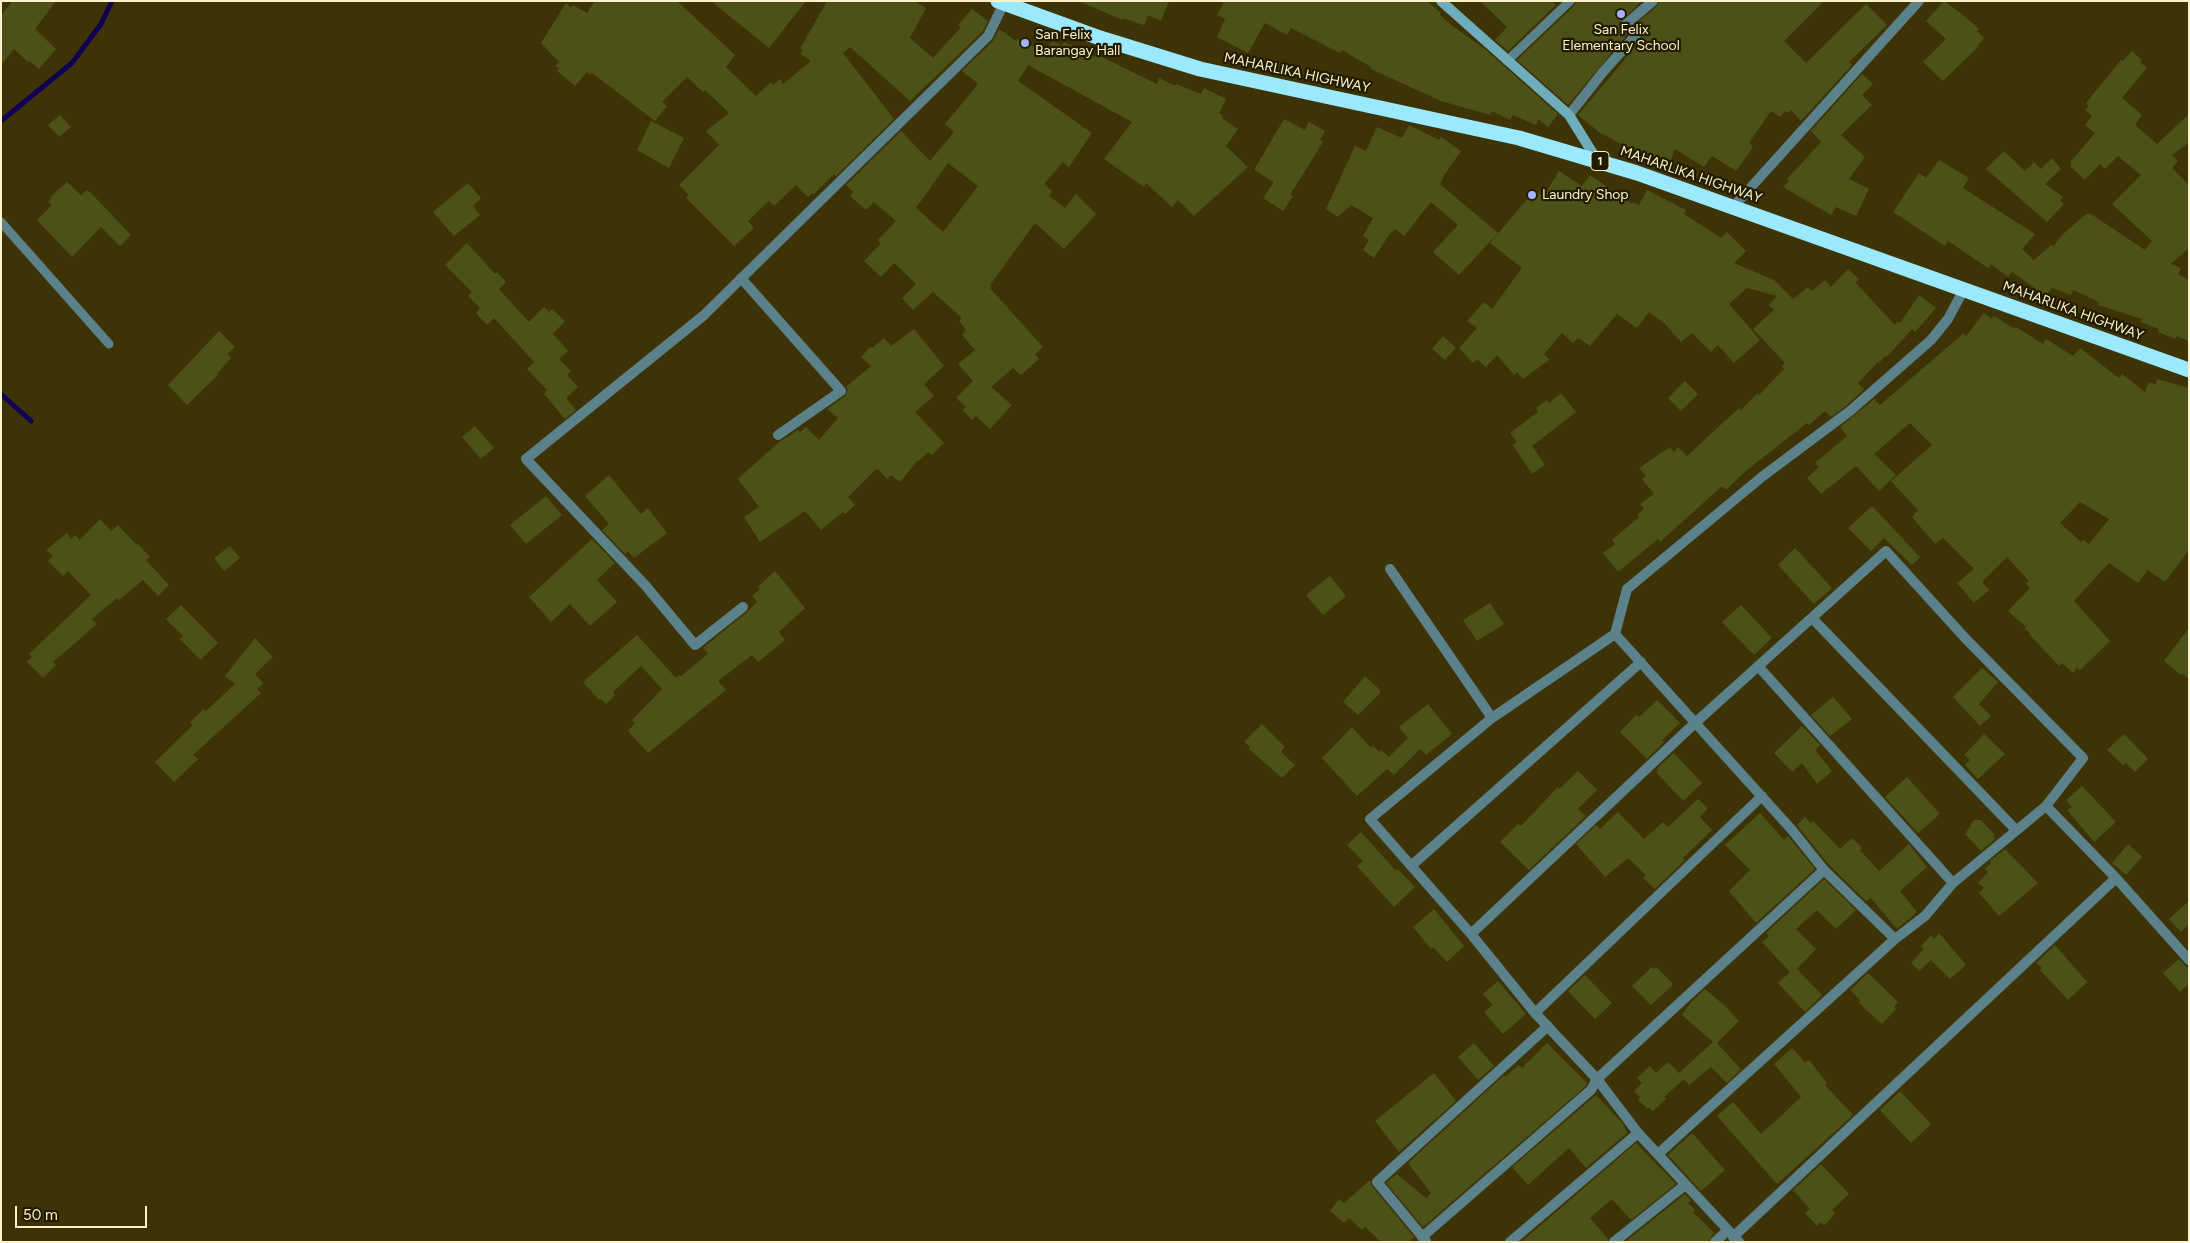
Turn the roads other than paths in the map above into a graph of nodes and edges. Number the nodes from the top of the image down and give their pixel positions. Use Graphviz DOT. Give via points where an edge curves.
graph roads {
  1 [pos="1440,1"];
  2 [pos="1570,1"];
  3 [pos="1653,1"];
  4 [pos="1919,1"];
  5 [pos="1002,2"];
  6 [pos="1507,61"];
  7 [pos="1569,115"];
  8 [pos="1597,160"];
  9 [pos="1734,206"];
  10 [pos="1,222"];
  11 [pos="741,278"];
  12 [pos="1964,289"];
  13 [pos="109,344"];
  14 [pos="2189,370"];
  15 [pos="778,435"];
  16 [pos="1390,569"];
  17 [pos="743,606"];
  18 [pos="1813,619"];
  19 [pos="1615,634"];
  20 [pos="1641,662"];
  21 [pos="1758,666"];
  22 [pos="1492,718"];
  23 [pos="1695,723"];
  24 [pos="1762,796"];
  25 [pos="2046,806"];
  26 [pos="2016,830"];
  27 [pos="1412,866"];
  28 [pos="1824,870"];
  29 [pos="2116,878"];
  30 [pos="1953,883"];
  31 [pos="1471,934"];
  32 [pos="1895,939"];
  33 [pos="2189,960"];
  34 [pos="1535,1013"];
  35 [pos="1548,1026"];
  36 [pos="1597,1079"];
  37 [pos="1638,1133"];
  38 [pos="1658,1154"];
  39 [pos="1685,1185"];
  40 [pos="1733,1236"];
  41 [pos="1425,1239"];
  42 [pos="1510,1242"];
  43 [pos="1614,1242"];
  44 [pos="1715,1242"];
  1 -- 6 [label="street"];
  2 -- 6 [label="lane"];
  3 -- 7 [label="street" via="1625,25 1636,35"];
  4 -- 9 [label="street"];
  5 -- 8 [label="highway, MAHARLIKA HIGHWAY / 1" via="1100,38 1200,68 1519,138"];
  5 -- 11 [label="street" via="988,36"];
  6 -- 7 [label="street"];
  7 -- 8 [label="street"];
  8 -- 9 [label="highway, MAHARLIKA HIGHWAY / 1"];
  9 -- 12 [label="highway, MAHARLIKA HIGHWAY / 1"];
  10 -- 13 [label="lane"];
  11 -- 15 [label="street" via="841,391"];
  11 -- 17 [label="street" via="703,316 526,459 645,585 694,645"];
  12 -- 14 [label="highway, MAHARLIKA HIGHWAY / 1"];
  12 -- 19 [label="street" via="1948,319 1930,340 1850,411 1763,476 1627,589"];
  16 -- 22 [label="street"];
  18 -- 21 [label="street"];
  18 -- 25 [label="street" via="1886,551 1966,639 2083,758"];
  18 -- 26 [label="street"];
  19 -- 20 [label="street"];
  19 -- 22 [label="street"];
  20 -- 23 [label="street"];
  20 -- 27 [label="street"];
  21 -- 23 [label="street"];
  21 -- 30 [label="street"];
  22 -- 27 [label="street" via="1370,819"];
  23 -- 24 [label="street"];
  23 -- 31 [label="street"];
  24 -- 28 [label="street"];
  24 -- 34 [label="street"];
  25 -- 26 [label="street"];
  25 -- 29 [label="street"];
  26 -- 30 [label="street"];
  27 -- 31 [label="street"];
  28 -- 32 [label="street"];
  28 -- 36 [label="street"];
  29 -- 33 [label="street"];
  29 -- 40 [label="street"];
  30 -- 32 [label="street" via="1925,916"];
  31 -- 34 [label="street"];
  32 -- 38 [label="street"];
  34 -- 35 [label="street"];
  35 -- 36 [label="street"];
  35 -- 41 [label="street" via="1377,1182"];
  36 -- 37 [label="street"];
  36 -- 41 [label="street" via="1591,1090"];
  37 -- 38 [label="street"];
  37 -- 42 [label="street"];
  38 -- 39 [label="street"];
  39 -- 40 [label="street"];
  39 -- 43 [label="street"];
  40 -- 44 [label="street"];
}
